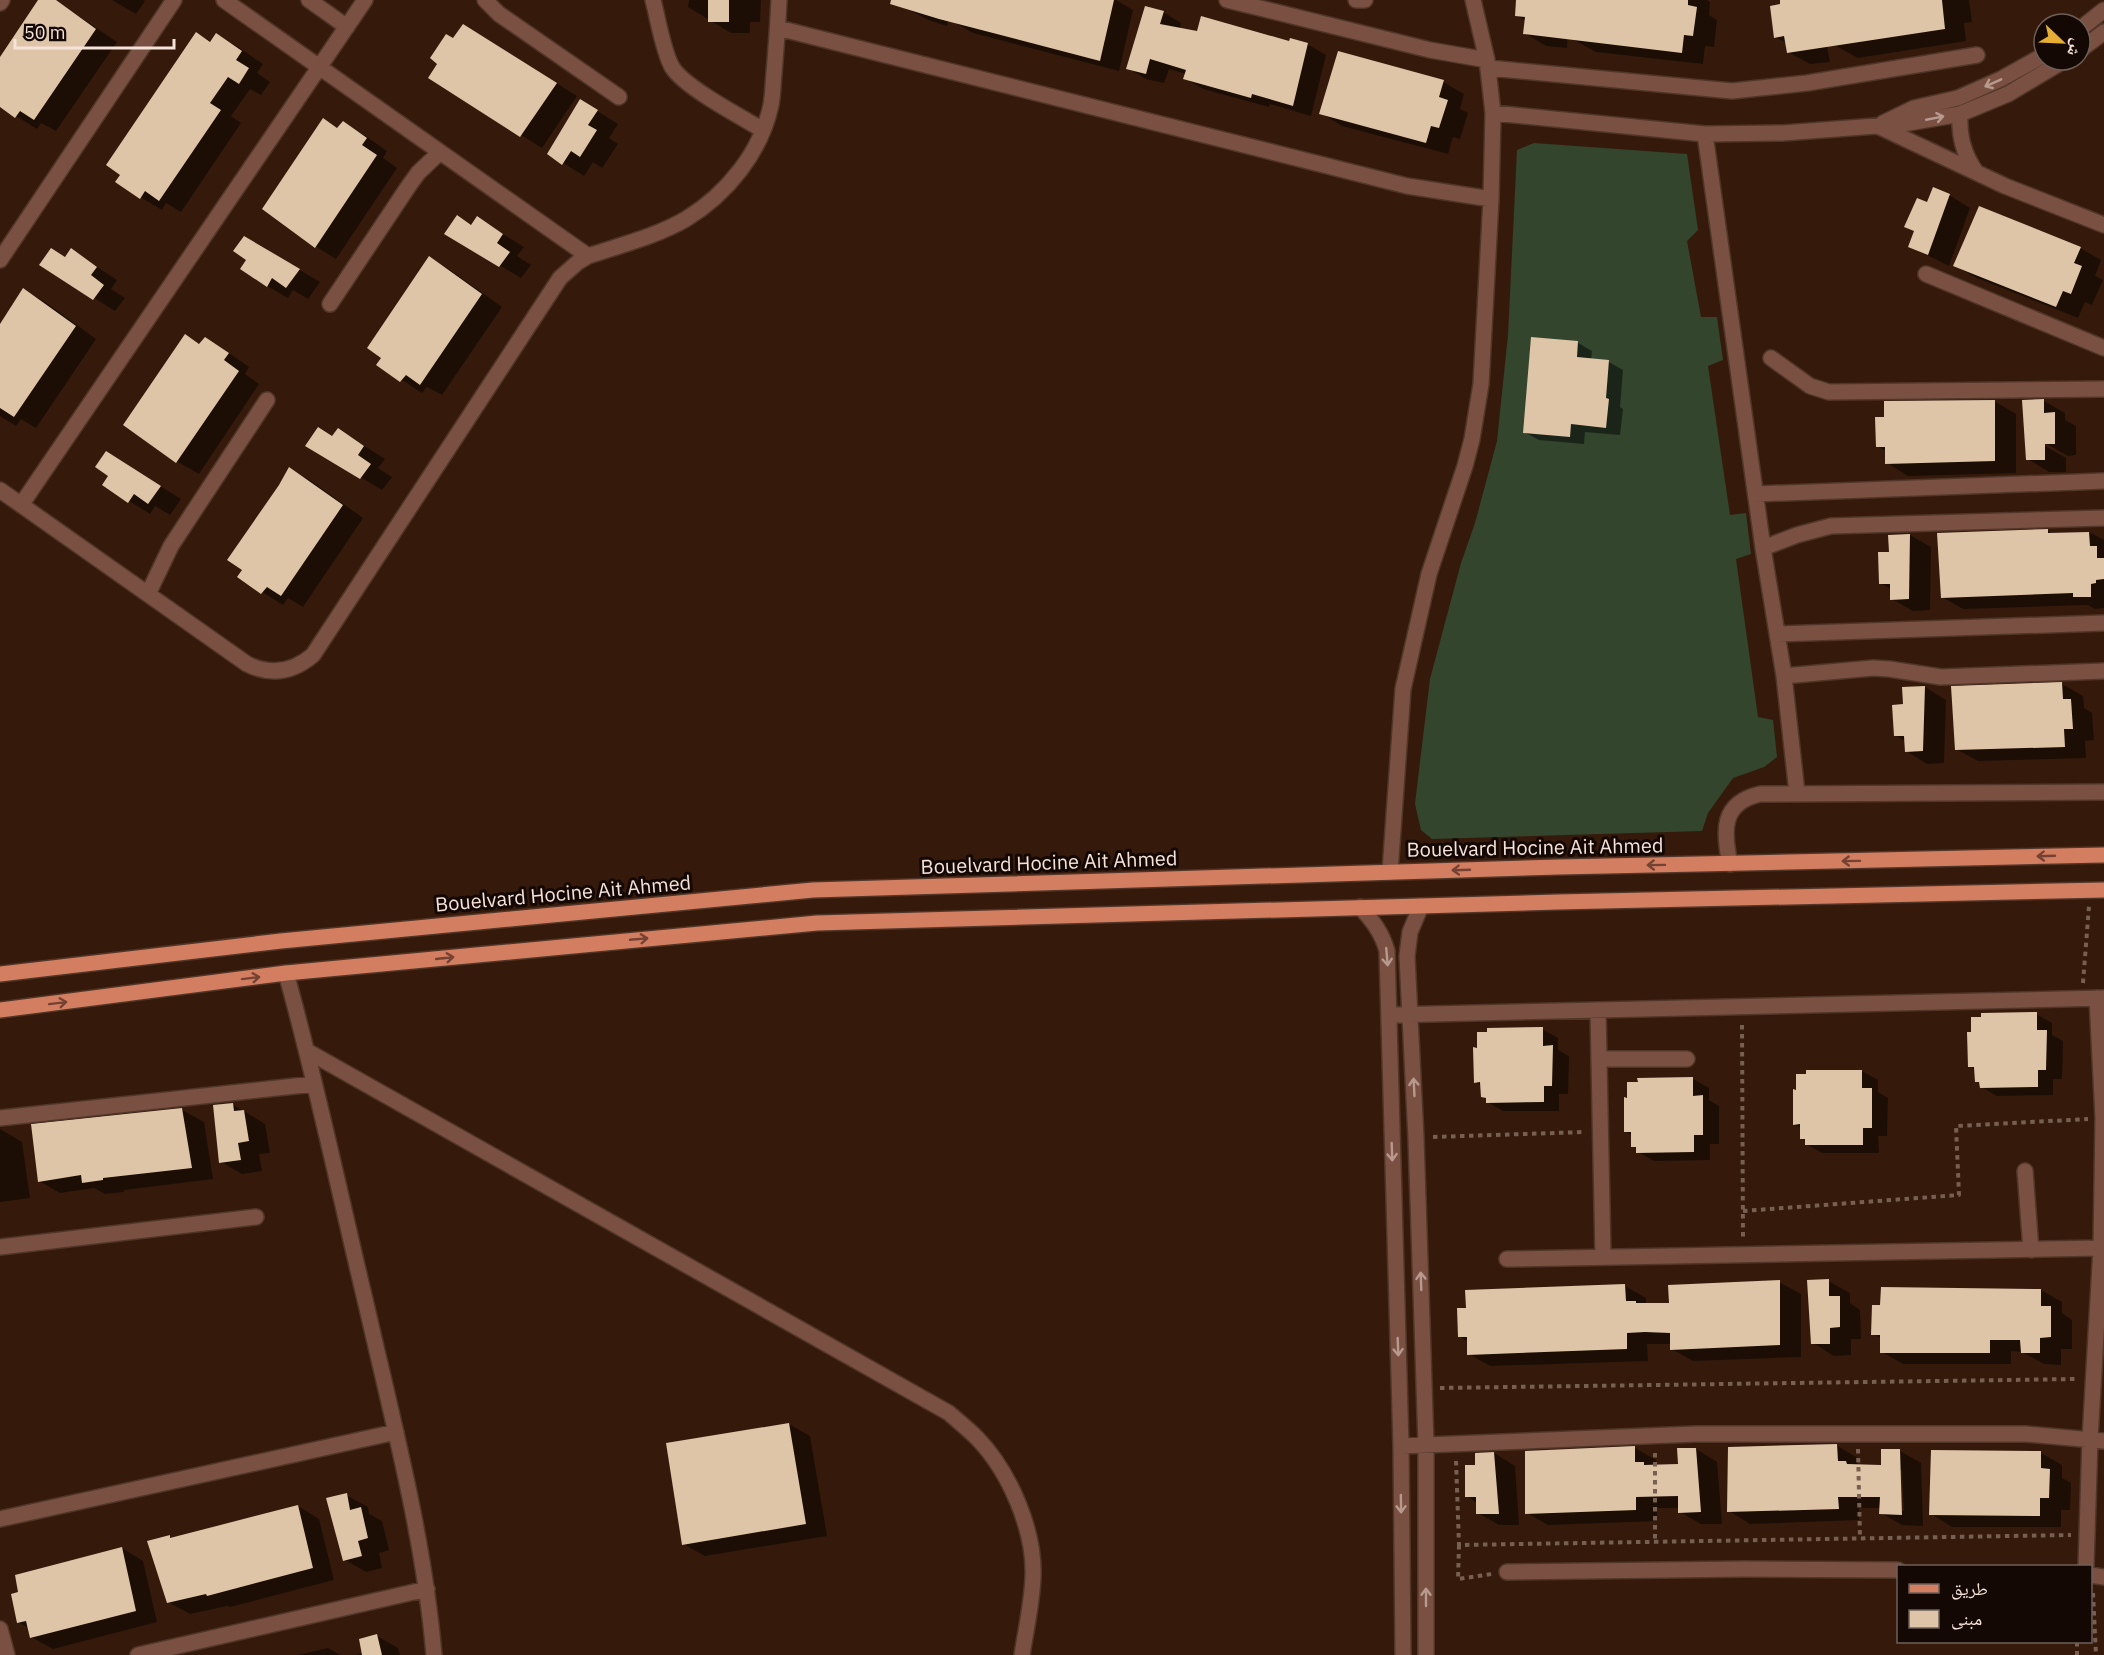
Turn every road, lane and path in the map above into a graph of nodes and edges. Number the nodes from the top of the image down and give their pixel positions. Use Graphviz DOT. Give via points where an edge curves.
graph roads {
  1 [pos="174,0"];
  2 [pos="224,0"];
  3 [pos="309,0"];
  4 [pos="365,0"];
  5 [pos="484,0"];
  6 [pos="653,0"];
  7 [pos="779,0"];
  8 [pos="1227,0"];
  9 [pos="1356,0"];
  10 [pos="1365,0"];
  11 [pos="1473,0"];
  12 [pos="2104,10"];
  13 [pos="2092,20"];
  14 [pos="347,27"];
  15 [pos="778,28"];
  16 [pos="1977,55"];
  17 [pos="2032,62"];
  18 [pos="1488,64"];
  19 [pos="320,67"];
  20 [pos="2045,72"];
  21 [pos="619,98"];
  22 [pos="1493,113"];
  23 [pos="1960,114"];
  24 [pos="1878,126"];
  25 [pos="763,130"];
  26 [pos="1705,134"];
  27 [pos="440,152"];
  28 [pos="1976,172"];
  29 [pos="1491,199"];
  30 [pos="2104,225"];
  31 [pos="588,256"];
  32 [pos="0,260"];
  33 [pos="1926,274"];
  34 [pos="330,303"];
  35 [pos="2104,348"];
  36 [pos="1771,358"];
  37 [pos="2104,389"];
  38 [pos="267,400"];
  39 [pos="2104,482"];
  40 [pos="0,490"];
  41 [pos="1756,494"];
  42 [pos="21,504"];
  43 [pos="2104,518"];
  44 [pos="1763,548"];
  45 [pos="148,594"];
  46 [pos="2104,623"];
  47 [pos="1777,634"];
  48 [pos="2104,672"];
  49 [pos="1784,676"];
  50 [pos="2104,792"];
  51 [pos="1797,793"];
  52 [pos="2104,855"];
  53 [pos="1730,864"];
  54 [pos="1390,872"];
  55 [pos="2097,890"];
  56 [pos="1421,906"];
  57 [pos="1360,907"];
  58 [pos="286,973"];
  59 [pos="0,974"];
  60 [pos="2094,998"];
  61 [pos="1742,1007"];
  62 [pos="0,1010"];
  63 [pos="1598,1010"];
  64 [pos="1389,1015"];
  65 [pos="1410,1015"];
  66 [pos="308,1051"];
  67 [pos="1599,1059"];
  68 [pos="1687,1059"];
  69 [pos="314,1084"];
  70 [pos="2104,1106"];
  71 [pos="0,1118"];
  72 [pos="2103,1118"];
  73 [pos="1600,1131"];
  74 [pos="1416,1138"];
  75 [pos="2025,1171"];
  76 [pos="1743,1211"];
  77 [pos="256,1217"];
  78 [pos="0,1247"];
  79 [pos="2101,1248"];
  80 [pos="2031,1250"];
  81 [pos="1743,1255"];
  82 [pos="1604,1257"];
  83 [pos="1507,1259"];
  84 [pos="2101,1288"];
  85 [pos="2093,1379"];
  86 [pos="1425,1388"];
  87 [pos="396,1432"];
  88 [pos="1858,1434"];
  89 [pos="1654,1435"];
  90 [pos="2097,1440"];
  91 [pos="1455,1442"];
  92 [pos="1426,1445"];
  93 [pos="1401,1446"];
  94 [pos="0,1520"];
  95 [pos="2087,1534"];
  96 [pos="1860,1538"];
  97 [pos="1655,1542"];
  98 [pos="1459,1545"];
  99 [pos="2092,1565"];
  100 [pos="1897,1570"];
  101 [pos="1507,1572"];
  102 [pos="2093,1574"];
  103 [pos="427,1589"];
  104 [pos="0,1629"];
  105 [pos="6,1655"];
  106 [pos="138,1655"];
  107 [pos="434,1655"];
  108 [pos="1022,1655"];
  109 [pos="1403,1655"];
  110 [pos="1426,1655"];
  111 [pos="2096,1655"];
  1 -- 32 [label="street"];
  2 -- 19 [label="street"];
  3 -- 14 [label="street"];
  4 -- 14 [label="street"];
  5 -- 21 [label="street"];
  6 -- 25 [label="street" via="677,74"];
  7 -- 15 [label="street"];
  8 -- 18 [label="street"];
  9 -- 10 [label="street"];
  11 -- 18 [label="street"];
  12 -- 13 [label="street"];
  14 -- 19 [label="street"];
  15 -- 25 [label="street" via="771,104"];
  15 -- 29 [label="street" via="1407,186"];
  16 -- 18 [label="street" via="1732,91"];
  17 -- 24 [label="street, one-way" via="1958,98 1914,108"];
  18 -- 22 [label="street"];
  19 -- 27 [label="street"];
  19 -- 42 [label="street"];
  20 -- 23 [label="street" via="2008,94"];
  22 -- 26 [label="street"];
  22 -- 29 [label="street"];
  24 -- 23 [label="street, one-way"];
  23 -- 28 [label="street" via="1962,145"];
  24 -- 26 [label="street"];
  24 -- 28 [label="street"];
  25 -- 31 [label="street" via="739,172 705,206 664,230"];
  26 -- 41 [label="street"];
  27 -- 31 [label="street"];
  27 -- 34 [label="street" via="417,174"];
  28 -- 30 [label="street"];
  29 -- 54 [label="street" via="1477,412 1458,493 1429,574 1405,680"];
  31 -- 45 [label="street" via="568,269 551,290 305,662 285,671 256,669"];
  33 -- 35 [label="street"];
  36 -- 37 [label="street" via="1810,386 1828,392"];
  38 -- 45 [label="street" via="171,546"];
  39 -- 41 [label="street"];
  40 -- 42 [label="street"];
  41 -- 44 [label="street"];
  42 -- 45 [label="street"];
  43 -- 44 [label="street" via="1832,526"];
  44 -- 47 [label="street"];
  46 -- 47 [label="street"];
  47 -- 49 [label="street"];
  48 -- 49 [label="street" via="1941,677 1873,669"];
  49 -- 51 [label="street"];
  50 -- 51 [label="street"];
  51 -- 53 [label="street" via="1750,796 1732,810 1725,831"];
  52 -- 53 [label="main road, Bouelvard Hocine Ait Ahmed, one-way"];
  53 -- 54 [label="main road, Bouelvard Hocine Ait Ahmed, one-way"];
  54 -- 59 [label="main road, Bouelvard Hocine Ait Ahmed" via="813,890 281,941"];
  55 -- 56 [label="main road"];
  55 -- 60 [label="path"];
  56 -- 57 [label="main road"];
  56 -- 65 [label="street" via="1408,944"];
  58 -- 57 [label="main road, one-way" via="817,923"];
  57 -- 64 [label="street, one-way" via="1381,934 1387,951"];
  62 -- 58 [label="main road, one-way"];
  58 -- 66 [label="street"];
  60 -- 61 [label="street"];
  60 -- 70 [label="street"];
  61 -- 63 [label="street"];
  61 -- 76 [label="path"];
  63 -- 65 [label="street"];
  63 -- 67 [label="street"];
  64 -- 65 [label="street"];
  64 -- 93 [label="street, one-way"];
  74 -- 65 [label="street, one-way"];
  66 -- 69 [label="street"];
  66 -- 108 [label="street" via="949,1413 977,1438 1000,1468 1018,1501 1029,1537 1033,1575"];
  67 -- 68 [label="street"];
  67 -- 73 [label="street"];
  69 -- 71 [label="street"];
  69 -- 87 [label="street"];
  70 -- 72 [label="street"];
  72 -- 76 [label="path" via="1956,1126 1959,1195"];
  72 -- 79 [label="street"];
  73 -- 74 [label="path"];
  73 -- 82 [label="street"];
  86 -- 74 [label="street, one-way"];
  75 -- 80 [label="street"];
  76 -- 81 [label="path"];
  77 -- 78 [label="street"];
  79 -- 80 [label="street"];
  79 -- 84 [label="street"];
  80 -- 81 [label="street"];
  81 -- 82 [label="street"];
  82 -- 83 [label="street"];
  84 -- 85 [label="street"];
  85 -- 86 [label="path"];
  85 -- 90 [label="street"];
  86 -- 92 [label="street"];
  87 -- 94 [label="street"];
  87 -- 103 [label="street"];
  88 -- 89 [label="street"];
  88 -- 90 [label="street" via="2026,1434"];
  88 -- 96 [label="path"];
  89 -- 91 [label="street"];
  89 -- 97 [label="path"];
  90 -- 95 [label="street"];
  91 -- 92 [label="street"];
  91 -- 98 [label="path"];
  92 -- 93 [label="street"];
  110 -- 92 [label="street, one-way"];
  93 -- 109 [label="street, one-way"];
  95 -- 96 [label="path"];
  95 -- 99 [label="street"];
  96 -- 97 [label="path"];
  97 -- 98 [label="path"];
  98 -- 101 [label="path" via="1458,1579"];
  100 -- 101 [label="street"];
  102 -- 111 [label="path"];
  103 -- 106 [label="street"];
  103 -- 107 [label="street"];
  104 -- 105 [label="street"];
}
